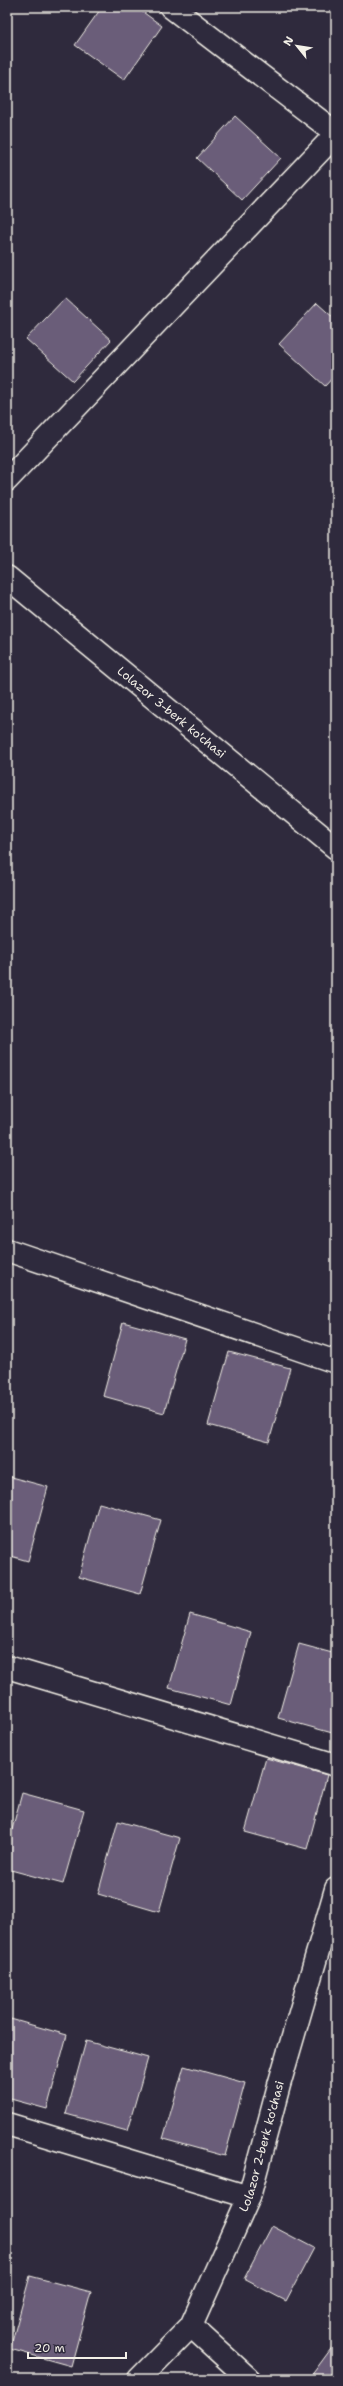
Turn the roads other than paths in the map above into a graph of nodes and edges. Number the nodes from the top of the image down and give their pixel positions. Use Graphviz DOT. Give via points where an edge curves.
graph roads {
  1 [pos="184,11"];
  2 [pos="336,134"];
  3 [pos="7,480"];
  4 [pos="7,577"];
  5 [pos="336,848"];
  6 [pos="7,1250"];
  7 [pos="336,1362"];
  8 [pos="7,1667"];
  9 [pos="336,1765"];
  10 [pos="336,1889"];
  11 [pos="329,1940"];
  12 [pos="7,2124"];
  13 [pos="249,2197"];
  14 [pos="191,2326"];
  15 [pos="139,2379"];
  16 [pos="249,2379"];
  1 -- 2 [label="street"];
  2 -- 3 [label="street"];
  4 -- 5 [label="street, Lolazor 3-berk ko'chasi"];
  6 -- 7 [label="street"];
  8 -- 9 [label="street"];
  10 -- 11 [label="street, Lolazor 2-berk ko'chasi"];
  11 -- 13 [label="street, Lolazor 2-berk ko'chasi" via="279,2085"];
  12 -- 13 [label="street"];
  13 -- 14 [label="street, Lolazor 2-berk ko'chasi"];
  14 -- 15 [label="street, Lolazor 2-berk ko'chasi"];
  14 -- 16 [label="street"];
}
